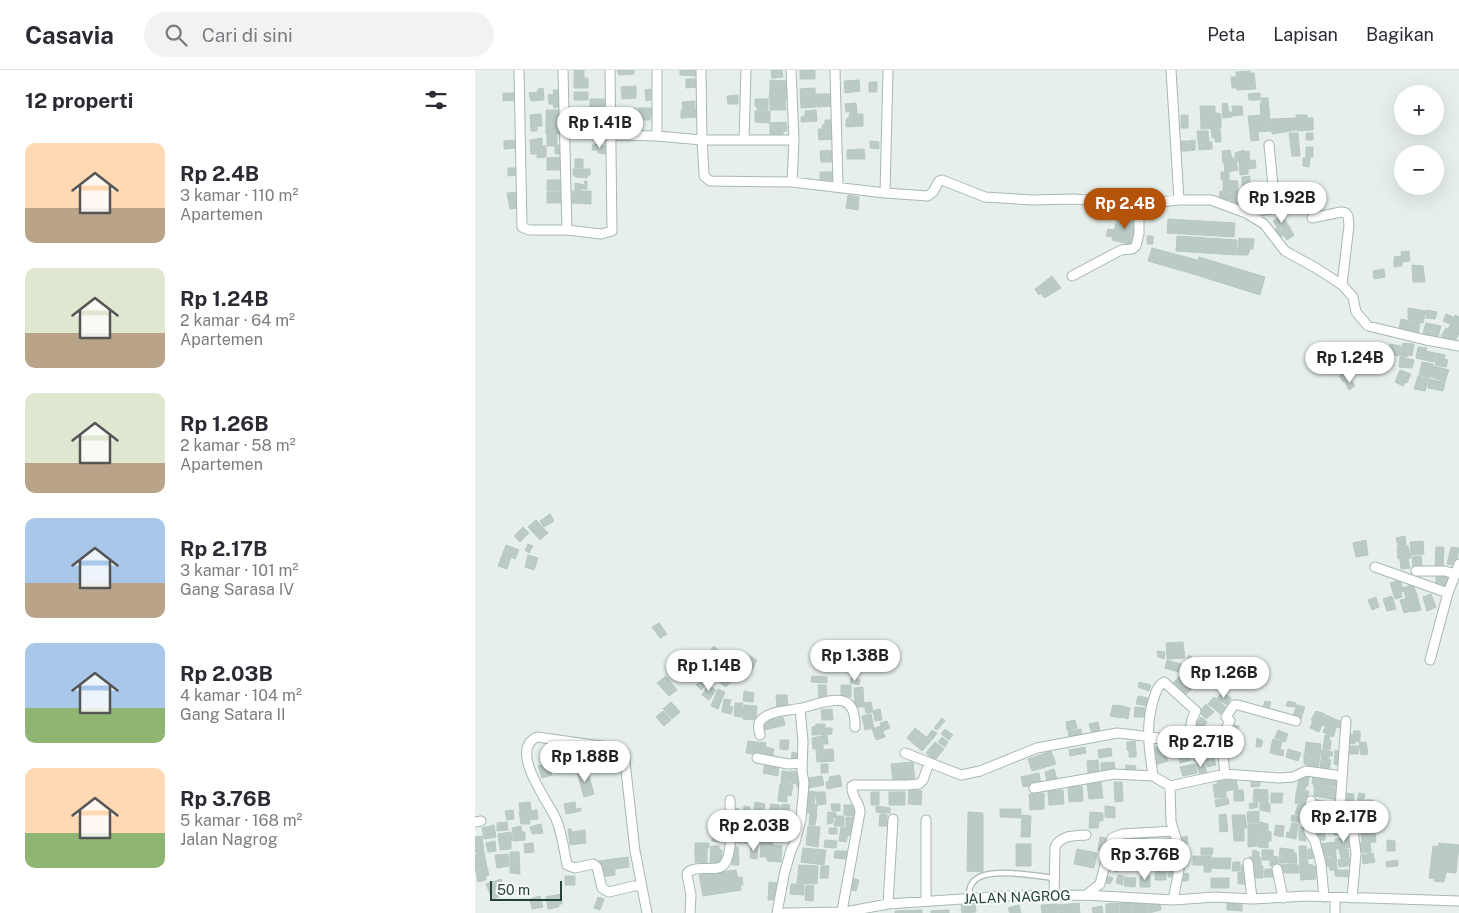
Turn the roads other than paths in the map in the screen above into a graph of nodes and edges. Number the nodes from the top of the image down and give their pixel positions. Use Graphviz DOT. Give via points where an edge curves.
graph roads {
  1 [pos="519,70"];
  2 [pos="563,70"];
  3 [pos="610,70"];
  4 [pos="657,70"];
  5 [pos="701,70"];
  6 [pos="746,70"];
  7 [pos="791,70"];
  8 [pos="835,70"];
  9 [pos="888,70"];
  10 [pos="1171,70"];
  11 [pos="612,135"];
  12 [pos="657,136"];
  13 [pos="701,140"];
  14 [pos="744,140"];
  15 [pos="794,140"];
  16 [pos="1269,145"];
  17 [pos="792,182"];
  18 [pos="838,186"];
  19 [pos="885,193"];
  20 [pos="1179,200"];
  21 [pos="1139,204"];
  22 [pos="1246,213"];
  23 [pos="1312,218"];
  24 [pos="567,230"];
  25 [pos="1072,276"];
  26 [pos="1343,285"];
  27 [pos="1459,346"];
  28 [pos="1375,567"];
  29 [pos="1457,570"];
  30 [pos="1416,571"];
  31 [pos="1448,592"];
  32 [pos="1429,660"];
  33 [pos="800,709"];
  34 [pos="1296,721"];
  35 [pos="1347,721"];
  36 [pos="855,727"];
  37 [pos="760,735"];
  38 [pos="1147,737"];
  39 [pos="905,753"];
  40 [pos="757,758"];
  41 [pos="802,763"];
  42 [pos="929,763"];
  43 [pos="1225,774"];
  44 [pos="1153,776"];
  45 [pos="1342,776"];
  46 [pos="1170,786"];
  47 [pos="1034,788"];
  48 [pos="730,800"];
  49 [pos="1311,801"];
  50 [pos="893,818"];
  51 [pos="925,820"];
  52 [pos="1173,831"];
  53 [pos="1086,835"];
  54 [pos="1248,864"];
  55 [pos="1277,869"];
  56 [pos="1054,878"];
  57 [pos="641,886"];
  58 [pos="1085,895"];
  59 [pos="1054,896"];
  60 [pos="1324,897"];
  61 [pos="1283,898"];
  62 [pos="1335,898"];
  63 [pos="1352,898"];
  64 [pos="969,899"];
  65 [pos="1251,899"];
  66 [pos="1173,900"];
  67 [pos="926,901"];
  68 [pos="1459,901"];
  69 [pos="888,904"];
  70 [pos="842,912"];
  71 [pos="647,913"];
  72 [pos="690,913"];
  73 [pos="777,913"];
  74 [pos="785,913"];
  75 [pos="1335,913"];
  1 -- 24 [label="street" via="522,227 529,230"];
  2 -- 24 [label="street"];
  3 -- 11 [label="street"];
  4 -- 12 [label="street"];
  5 -- 13 [label="street"];
  6 -- 14 [label="street"];
  7 -- 15 [label="street"];
  8 -- 18 [label="street"];
  9 -- 19 [label="street"];
  10 -- 20 [label="street"];
  11 -- 12 [label="street"];
  11 -- 24 [label="street" via="612,231 601,234"];
  12 -- 13 [label="street"];
  13 -- 14 [label="street"];
  13 -- 17 [label="street" via="705,176 710,181"];
  14 -- 15 [label="street"];
  15 -- 17 [label="street"];
  16 -- 22 [label="street" via="1275,206"];
  17 -- 18 [label="street"];
  18 -- 19 [label="street"];
  19 -- 21 [label="street" via="929,196 942,180 985,197"];
  20 -- 21 [label="street"];
  20 -- 22 [label="street" via="1211,200"];
  21 -- 25 [label="street" via="1136,246 1121,250"];
  22 -- 26 [label="street" via="1264,224 1285,251"];
  23 -- 26 [label="street" via="1341,212 1349,216"];
  26 -- 27 [label="street" via="1353,297 1356,312 1368,326"];
  28 -- 31 [label="street"];
  29 -- 30 [label="street"];
  29 -- 31 [label="street"];
  31 -- 32 [label="street"];
  33 -- 36 [label="street" via="833,700 844,701 852,707"];
  33 -- 37 [label="street" via="764,718 759,724"];
  33 -- 41 [label="street"];
  34 -- 43 [label="street" via="1234,705 1226,717 1230,721 1221,738"];
  35 -- 45 [label="street"];
  38 -- 38 [label="street" via="1183,741 1189,737 1196,713 1164,682 1157,688 1149,711"];
  38 -- 42 [label="street" via="1117,733 1059,743 1037,748 980,772 961,775"];
  38 -- 44 [label="street"];
  39 -- 42 [label="street"];
  40 -- 41 [label="street" via="788,764"];
  41 -- 73 [label="street" via="801,819 784,875"];
  42 -- 70 [label="street" via="919,784 852,786 851,793 859,804 860,812"];
  43 -- 45 [label="street" via="1279,778 1293,777 1306,771"];
  43 -- 46 [label="street"];
  44 -- 46 [label="street"];
  44 -- 47 [label="street" via="1114,774"];
  45 -- 63 [label="street" via="1340,810 1352,822 1356,854"];
  46 -- 52 [label="street"];
  48 -- 72 [label="street" via="732,826 728,858 723,867 688,872"];
  49 -- 60 [label="street" via="1309,832 1321,864"];
  50 -- 69 [label="street"];
  51 -- 67 [label="street"];
  52 -- 58 [label="street" via="1122,834 1113,838 1100,884"];
  52 -- 66 [label="street" via="1179,848 1179,870"];
  53 -- 56 [label="street" via="1066,836 1057,842"];
  54 -- 65 [label="street"];
  55 -- 61 [label="street"];
  56 -- 59 [label="street"];
  56 -- 64 [label="lane" via="992,874 974,880"];
  57 -- 57 [label="street" via="609,892 602,888 597,867 593,864 575,868 567,865 557,821 527,761 527,745 531,740 537,737 615,748 624,753"];
  57 -- 71 [label="street"];
  58 -- 59 [label="street, JALAN NAGROG"];
  58 -- 66 [label="street, JALAN NAGROG"];
  59 -- 64 [label="street, JALAN NAGROG"];
  60 -- 61 [label="street, JALAN NAGROG"];
  60 -- 62 [label="street, JALAN NAGROG"];
  61 -- 65 [label="street, JALAN NAGROG"];
  62 -- 63 [label="street, JALAN NAGROG"];
  62 -- 75 [label="street"];
  63 -- 68 [label="street, JALAN NAGROG"];
  64 -- 67 [label="street, JALAN NAGROG"];
  65 -- 66 [label="street, JALAN NAGROG"];
  67 -- 69 [label="street, JALAN NAGROG"];
  69 -- 70 [label="street, JALAN NAGROG"];
  70 -- 74 [label="street, JALAN NAGROG"];
}
